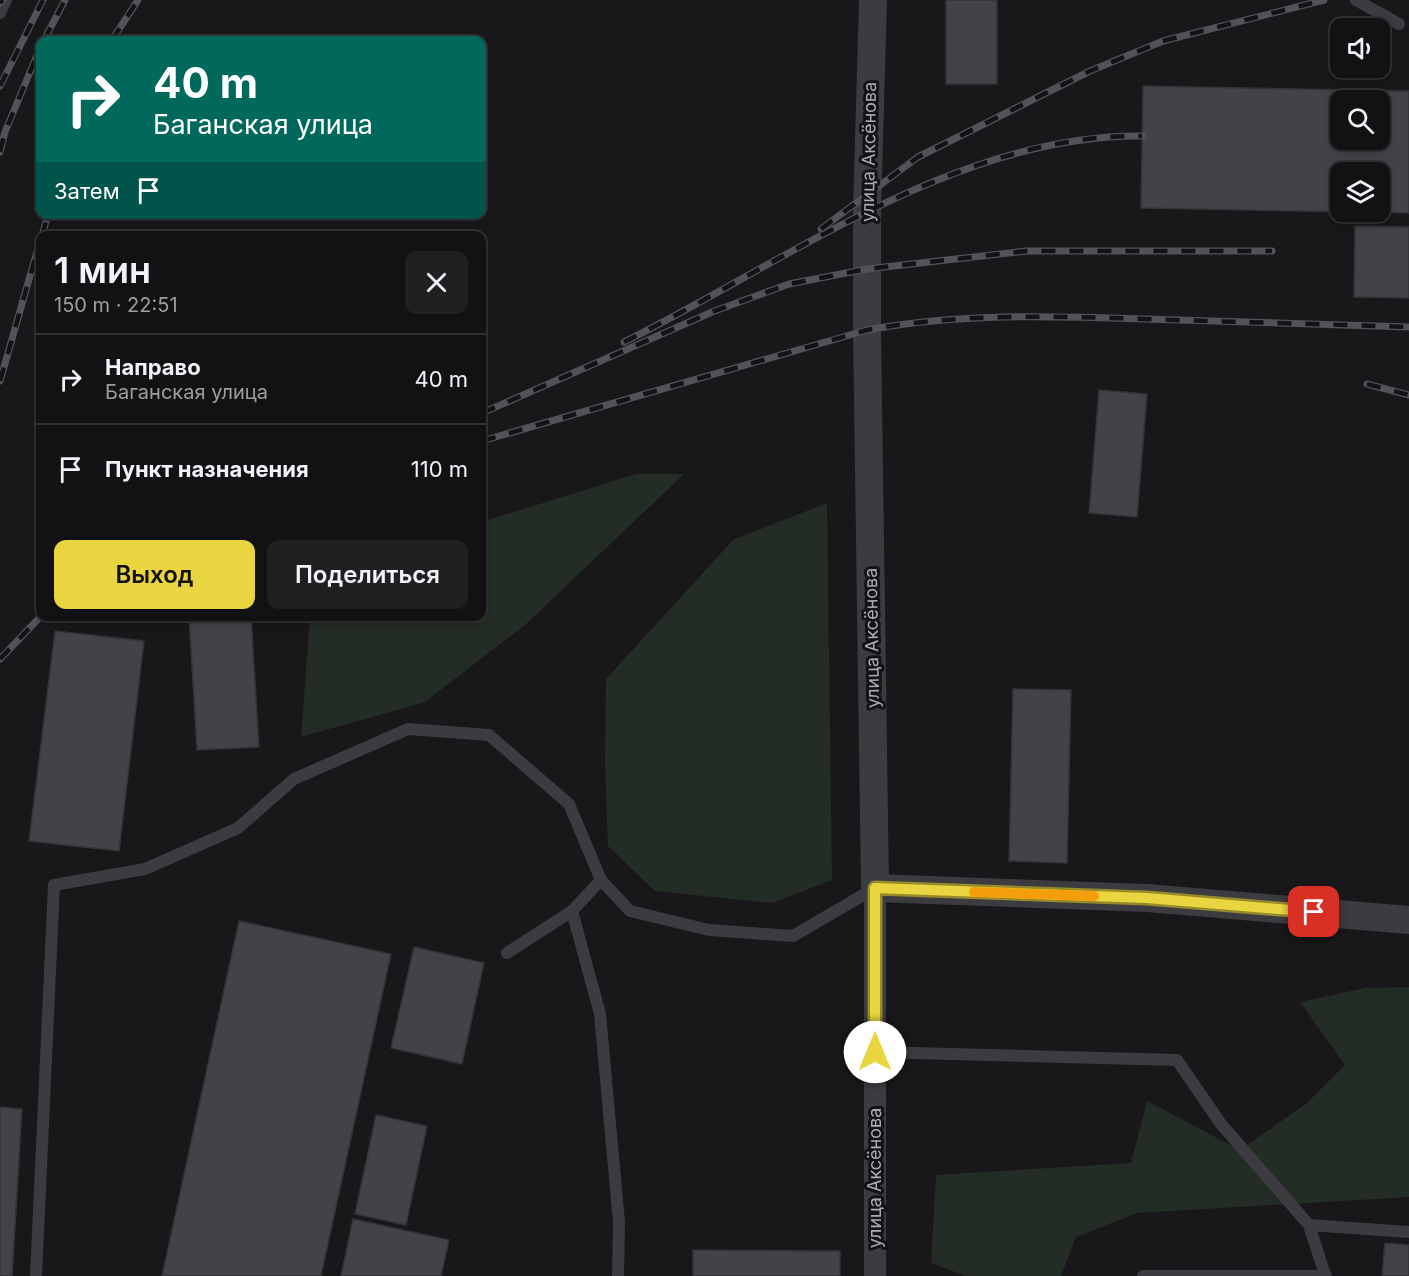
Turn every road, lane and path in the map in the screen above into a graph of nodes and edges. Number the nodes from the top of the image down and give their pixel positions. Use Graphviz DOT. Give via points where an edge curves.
graph roads {
  1 [pos="6,0"];
  2 [pos="873,0"];
  3 [pos="1356,0"];
  4 [pos="0,13"];
  5 [pos="1399,24"];
  6 [pos="601,880"];
  7 [pos="875,888"];
  8 [pos="572,911"];
  9 [pos="1409,920"];
  10 [pos="507,953"];
  11 [pos="875,1052"];
  12 [pos="1309,1225"];
  13 [pos="1409,1232"];
  14 [pos="36,1276"];
  15 [pos="618,1276"];
  16 [pos="875,1276"];
  17 [pos="1143,1276"];
  18 [pos="1325,1276"];
  1 -- 4 [label="lane"];
  2 -- 7 [label="street, улица Аксёнова" via="867,330"];
  3 -- 5 [label="lane"];
  6 -- 7 [label="lane" via="630,910 709,930 793,936"];
  6 -- 8 [label="lane"];
  6 -- 14 [label="lane" via="569,804 489,735 408,729 294,779 238,828 155,865 54,885"];
  7 -- 9 [label="street" via="1147,898"];
  7 -- 11 [label="street, улица Аксёнова"];
  8 -- 10 [label="lane"];
  8 -- 15 [label="lane" via="600,1014 620,1222"];
  11 -- 12 [label="lane" via="1177,1060 1221,1124"];
  11 -- 16 [label="street, улица Аксёнова"];
  12 -- 13 [label="lane"];
  12 -- 18 [label="lane"];
  17 -- 18 [label="lane"];
}
